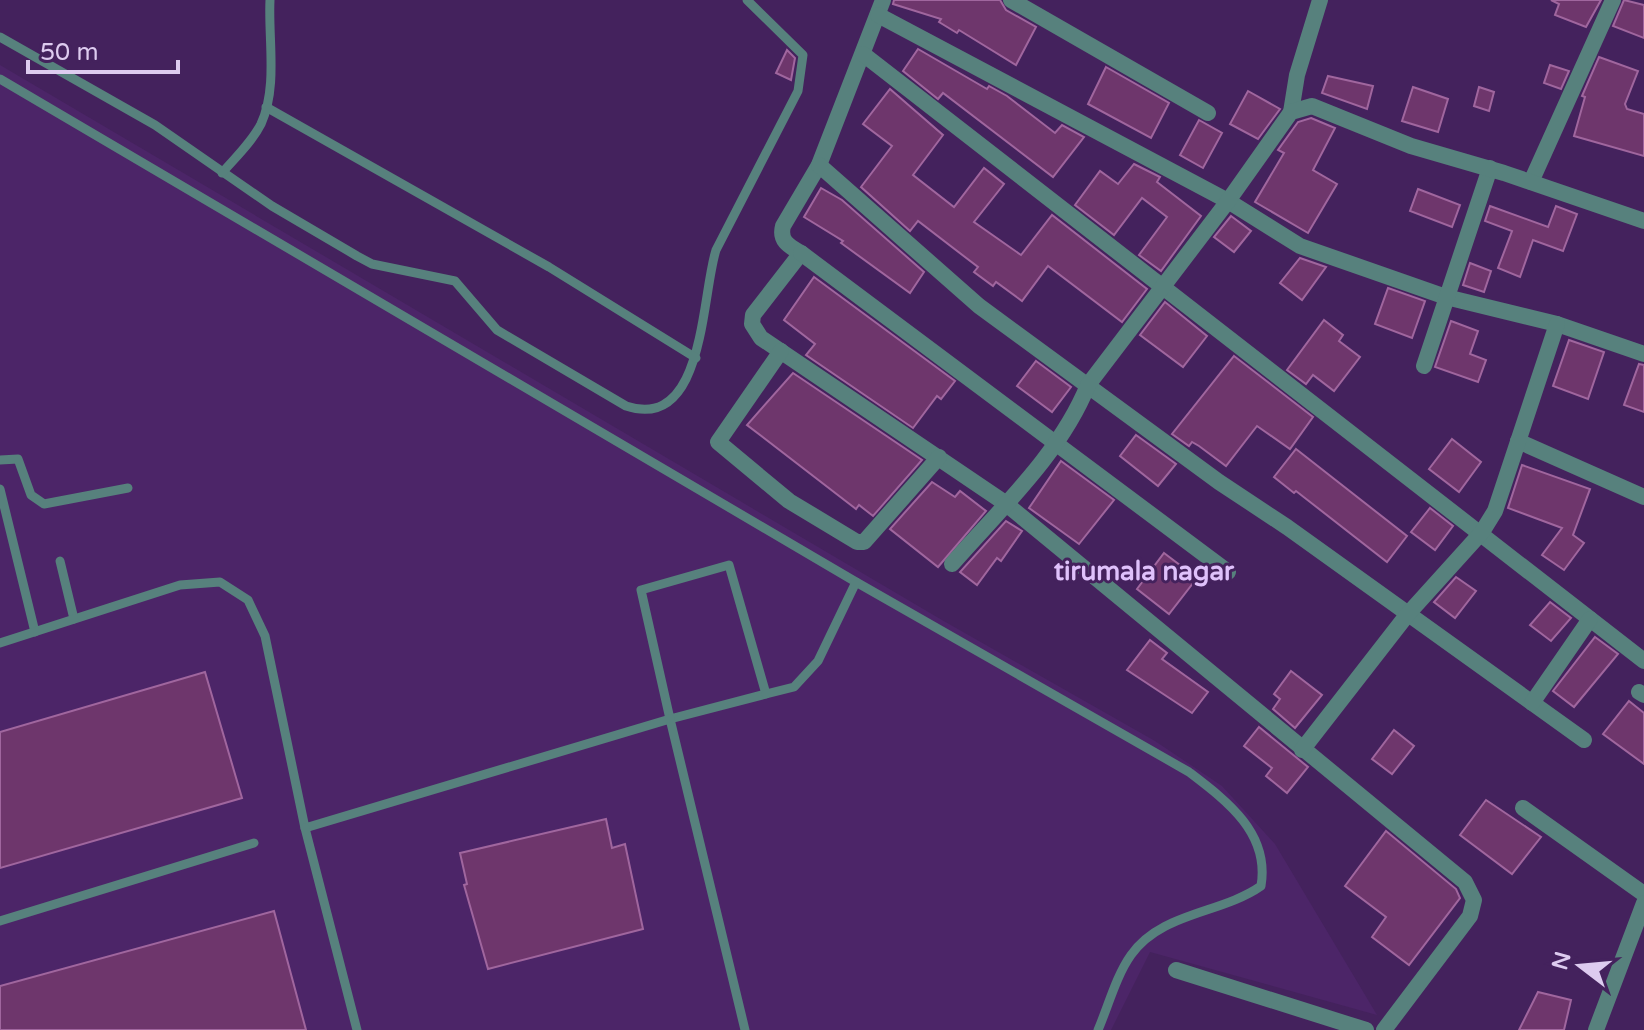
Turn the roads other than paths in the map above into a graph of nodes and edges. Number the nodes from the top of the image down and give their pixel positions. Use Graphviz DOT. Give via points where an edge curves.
graph roads {
  1 [pos="270,0"];
  2 [pos="747,0"];
  3 [pos="1011,0"];
  4 [pos="1320,0"];
  5 [pos="1613,0"];
  6 [pos="880,8"];
  7 [pos="0,37"];
  8 [pos="863,54"];
  9 [pos="0,79"];
  10 [pos="266,107"];
  11 [pos="1291,112"];
  12 [pos="1208,113"];
  13 [pos="819,165"];
  14 [pos="1490,168"];
  15 [pos="222,173"];
  16 [pos="1531,182"];
  17 [pos="1228,201"];
  18 [pos="1644,221"];
  19 [pos="801,253"];
  20 [pos="1163,288"];
  21 [pos="1446,297"];
  22 [pos="1557,324"];
  23 [pos="781,351"];
  24 [pos="1644,354"];
  25 [pos="696,358"];
  26 [pos="1424,366"];
  27 [pos="1088,385"];
  28 [pos="1057,441"];
  29 [pos="1518,441"];
  30 [pos="939,457"];
  31 [pos="0,460"];
  32 [pos="128,488"];
  33 [pos="0,489"];
  34 [pos="1644,497"];
  35 [pos="1005,503"];
  36 [pos="1482,532"];
  37 [pos="60,561"];
  38 [pos="952,564"];
  39 [pos="1228,572"];
  40 [pos="856,582"];
  41 [pos="1407,615"];
  42 [pos="74,619"];
  43 [pos="1590,619"];
  44 [pos="35,632"];
  45 [pos="0,643"];
  46 [pos="1644,661"];
  47 [pos="766,694"];
  48 [pos="1532,703"];
  49 [pos="670,719"];
  50 [pos="1584,740"];
  51 [pos="1302,750"];
  52 [pos="1523,808"];
  53 [pos="305,828"];
  54 [pos="254,843"];
  55 [pos="1644,894"];
  56 [pos="1644,903"];
  57 [pos="0,921"];
  58 [pos="1176,970"];
  59 [pos="357,1030"];
  60 [pos="745,1030"];
  61 [pos="1098,1030"];
  62 [pos="1366,1030"];
  63 [pos="1384,1030"];
  64 [pos="1596,1030"];
  1 -- 10 [label="lane"];
  2 -- 25 [label="lane" via="803,55 803,70 798,91 716,250"];
  3 -- 12 [label="street"];
  4 -- 11 [label="street"];
  5 -- 16 [label="street"];
  6 -- 8 [label="street"];
  6 -- 17 [label="street"];
  7 -- 15 [label="lane" via="155,125"];
  8 -- 13 [label="street"];
  8 -- 20 [label="street"];
  9 -- 40 [label="lane"];
  10 -- 15 [label="lane" via="261,124"];
  10 -- 25 [label="lane" via="549,267"];
  11 -- 14 [label="street" via="1312,106 1411,146"];
  11 -- 17 [label="street"];
  13 -- 19 [label="street" via="781,233 785,244"];
  13 -- 27 [label="street" via="979,306"];
  14 -- 16 [label="street"];
  14 -- 21 [label="street"];
  15 -- 25 [label="lane" via="372,264 455,281 497,330 626,406 646,412 663,407"];
  16 -- 18 [label="street"];
  17 -- 20 [label="street"];
  17 -- 21 [label="street" via="1300,246"];
  19 -- 23 [label="street" via="753,315 756,333"];
  19 -- 28 [label="street"];
  20 -- 27 [label="street"];
  20 -- 36 [label="street"];
  21 -- 22 [label="street"];
  21 -- 26 [label="street"];
  22 -- 24 [label="street"];
  22 -- 29 [label="street"];
  23 -- 30 [label="street"];
  23 -- 30 [label="street" via="718,442 789,501 864,542"];
  27 -- 28 [label="street" via="1075,417"];
  27 -- 41 [label="street"];
  28 -- 35 [label="street"];
  28 -- 39 [label="street"];
  29 -- 34 [label="street"];
  29 -- 36 [label="street" via="1495,511"];
  30 -- 35 [label="street"];
  31 -- 32 [label="lane" via="18,459 31,495 44,504"];
  33 -- 44 [label="lane"];
  35 -- 38 [label="street"];
  35 -- 51 [label="street"];
  36 -- 41 [label="street"];
  36 -- 43 [label="street"];
  37 -- 42 [label="lane"];
  40 -- 47 [label="lane" via="818,661 794,687"];
  40 -- 61 [label="lane" via="1189,772 1225,799 1258,843 1265,864 1261,886 1244,898 1154,931 1130,956"];
  41 -- 48 [label="street"];
  41 -- 51 [label="street"];
  42 -- 44 [label="lane"];
  42 -- 53 [label="lane" via="180,585 220,582 248,600 265,636"];
  43 -- 46 [label="street"];
  43 -- 48 [label="street"];
  44 -- 45 [label="lane"];
  47 -- 49 [label="lane"];
  47 -- 49 [label="lane" via="729,565 641,590"];
  48 -- 50 [label="street"];
  49 -- 53 [label="lane"];
  49 -- 60 [label="lane"];
  51 -- 63 [label="street" via="1465,882 1474,900 1470,916"];
  52 -- 55 [label="street"];
  53 -- 59 [label="lane"];
  54 -- 57 [label="lane"];
  56 -- 64 [label="street"];
  58 -- 62 [label="street"];
}
